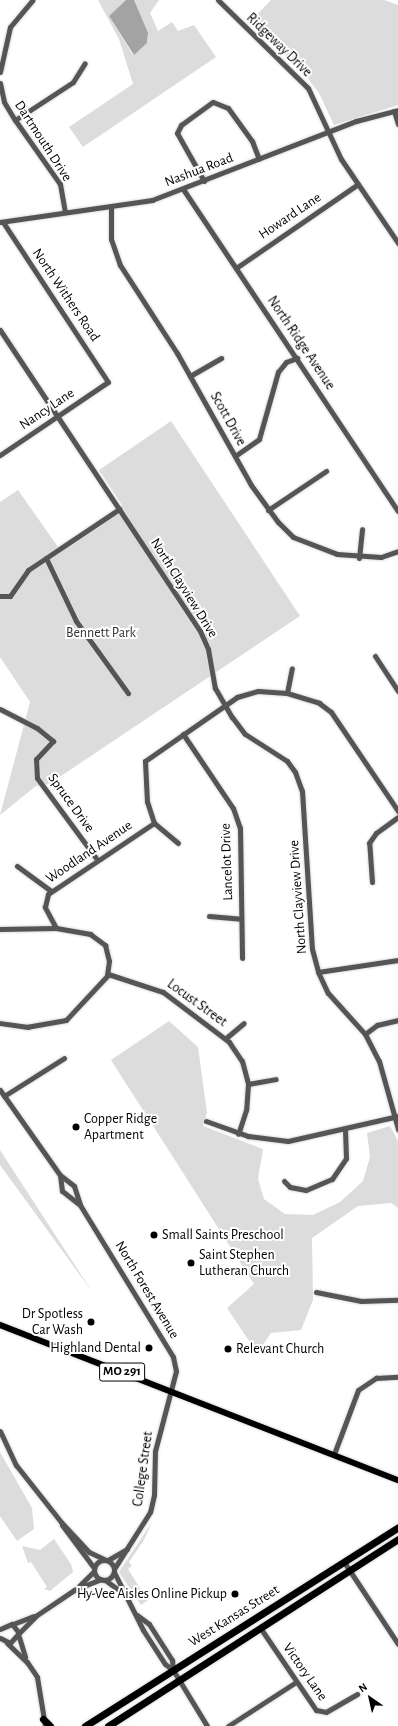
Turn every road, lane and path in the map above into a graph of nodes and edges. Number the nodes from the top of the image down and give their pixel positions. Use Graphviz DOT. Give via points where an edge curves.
graph roads {
  1 [pos="33,0"];
  2 [pos="218,0"];
  3 [pos="1,52"];
  4 [pos="85,63"];
  5 [pos="0,72"];
  6 [pos="0,83"];
  7 [pos="396,110"];
  8 [pos="15,120"];
  9 [pos="398,124"];
  10 [pos="328,132"];
  11 [pos="259,160"];
  12 [pos="204,181"];
  13 [pos="358,184"];
  14 [pos="183,189"];
  15 [pos="111,207"];
  16 [pos="65,212"];
  17 [pos="2,222"];
  18 [pos="398,243"];
  19 [pos="236,268"];
  20 [pos="0,330"];
  21 [pos="221,358"];
  22 [pos="297,358"];
  23 [pos="190,376"];
  24 [pos="108,382"];
  25 [pos="57,416"];
  26 [pos="0,455"];
  27 [pos="235,456"];
  28 [pos="326,471"];
  29 [pos="119,509"];
  30 [pos="268,510"];
  31 [pos="398,511"];
  32 [pos="362,529"];
  33 [pos="398,551"];
  34 [pos="46,558"];
  35 [pos="359,558"];
  36 [pos="0,596"];
  37 [pos="375,656"];
  38 [pos="292,668"];
  39 [pos="398,691"];
  40 [pos="128,693"];
  41 [pos="287,693"];
  42 [pos="225,704"];
  43 [pos="0,709"];
  44 [pos="183,734"];
  45 [pos="398,812"];
  46 [pos="398,817"];
  47 [pos="154,823"];
  48 [pos="178,843"];
  49 [pos="96,858"];
  50 [pos="17,866"];
  51 [pos="372,882"];
  52 [pos="51,891"];
  53 [pos="209,916"];
  54 [pos="241,919"];
  55 [pos="56,928"];
  56 [pos="0,929"];
  57 [pos="242,958"];
  58 [pos="398,960"];
  59 [pos="318,972"];
  60 [pos="108,974"];
  61 [pos="398,1020"];
  62 [pos="0,1023"];
  63 [pos="244,1023"];
  64 [pos="365,1034"];
  65 [pos="226,1038"];
  66 [pos="64,1058"];
  67 [pos="276,1078"];
  68 [pos="248,1084"];
  69 [pos="0,1090"];
  70 [pos="4,1096"];
  71 [pos="396,1117"];
  72 [pos="206,1121"];
  73 [pos="398,1129"];
  74 [pos="344,1130"];
  75 [pos="238,1134"];
  76 [pos="60,1175"];
  77 [pos="284,1181"];
  78 [pos="80,1205"];
  79 [pos="316,1292"];
  80 [pos="398,1300"];
  81 [pos="0,1324"];
  82 [pos="398,1378"];
  83 [pos="172,1392"];
  84 [pos="0,1431"];
  85 [pos="334,1454"];
  86 [pos="391,1477"];
  87 [pos="398,1480"];
  88 [pos="398,1484"];
  89 [pos="61,1522"];
  90 [pos="398,1527"];
  91 [pos="398,1539"];
  92 [pos="129,1547"];
  93 [pos="106,1559"];
  94 [pos="344,1562"];
  95 [pos="94,1569"];
  96 [pos="114,1570"];
  97 [pos="350,1570"];
  98 [pos="103,1580"];
  99 [pos="74,1590"];
  100 [pos="125,1595"];
  101 [pos="37,1615"];
  102 [pos="137,1615"];
  103 [pos="13,1624"];
  104 [pos="0,1629"];
  105 [pos="261,1629"];
  106 [pos="19,1635"];
  107 [pos="0,1638"];
  108 [pos="4,1643"];
  109 [pos="398,1644"];
  110 [pos="27,1662"];
  111 [pos="173,1670"];
  112 [pos="179,1680"];
  113 [pos="296,1682"];
  114 [pos="357,1694"];
  115 [pos="44,1723"];
  116 [pos="50,1726"];
  117 [pos="85,1726"];
  118 [pos="108,1726"];
  119 [pos="207,1726"];
  120 [pos="228,1726"];
  1 -- 3 [label="street" via="13,20"];
  2 -- 10 [label="street, Ridgeway Drive" via="302,82"];
  3 -- 5 [label="street"];
  4 -- 8 [label="street" via="73,82"];
  6 -- 8 [label="street, Dartmouth Drive" via="4,102"];
  7 -- 9 [label="street"];
  7 -- 10 [label="street, Nashua Road"];
  8 -- 16 [label="street, Dartmouth Drive" via="60,184"];
  10 -- 11 [label="street, Nashua Road"];
  10 -- 13 [label="street, Ridgeway Drive"];
  11 -- 12 [label="street, Nashua Road"];
  11 -- 12 [label="street" via="252,141 228,108 213,102 181,125 177,133"];
  12 -- 14 [label="street, Nashua Road"];
  13 -- 18 [label="street, Ridgeway Drive"];
  13 -- 19 [label="street, Howard Lane"];
  14 -- 15 [label="street, Nashua Road" via="152,200"];
  14 -- 19 [label="street, North Ridge Avenue"];
  15 -- 16 [label="street, Nashua Road"];
  15 -- 23 [label="street, Scott Drive" via="112,239 120,265"];
  16 -- 17 [label="street, Nashua Road"];
  17 -- 24 [label="street, North Withers Road"];
  19 -- 22 [label="street, North Ridge Avenue"];
  20 -- 25 [label="street, North Clayview Drive"];
  21 -- 23 [label="street"];
  22 -- 27 [label="street" via="286,362 278,372 259,439"];
  22 -- 31 [label="street, North Ridge Avenue"];
  23 -- 27 [label="street, Scott Drive"];
  24 -- 25 [label="street, Nancy Lane"];
  25 -- 26 [label="street, Nancy Lane"];
  25 -- 29 [label="street, North Clayview Drive"];
  27 -- 30 [label="street, Scott Drive"];
  28 -- 30 [label="street"];
  29 -- 34 [label="street"];
  29 -- 42 [label="street, North Clayview Drive" via="200,631 208,649 215,688"];
  30 -- 35 [label="street, Scott Drive" via="293,538 311,547"];
  32 -- 35 [label="street"];
  33 -- 35 [label="street, Scott Drive"];
  34 -- 36 [label="street" via="28,570 10,596"];
  34 -- 40 [label="street" via="76,621"];
  37 -- 39 [label="street"];
  38 -- 41 [label="street"];
  41 -- 42 [label="street" via="251,692"];
  41 -- 45 [label="street" via="319,703 331,712"];
  42 -- 44 [label="street"];
  42 -- 59 [label="street, North Clayview Drive" via="245,734 287,761 302,791 312,949"];
  43 -- 49 [label="street, Spruce Drive" via="37,728 53,741 39,754 35,773"];
  44 -- 47 [label="street" via="150,756 143,765 147,802"];
  44 -- 54 [label="street, Lancelot Drive" via="237,815 240,828"];
  46 -- 51 [label="street" via="378,831 369,843"];
  47 -- 48 [label="street"];
  47 -- 49 [label="street, Woodland Avenue"];
  49 -- 52 [label="street, Woodland Avenue"];
  50 -- 52 [label="street"];
  52 -- 55 [label="street, Woodland Avenue" via="45,907"];
  53 -- 54 [label="street"];
  54 -- 57 [label="street, Lancelot Drive"];
  55 -- 56 [label="street"];
  55 -- 60 [label="street" via="100,940 109,955"];
  58 -- 59 [label="street"];
  59 -- 64 [label="street, North Clayview Drive" via="335,1002"];
  60 -- 62 [label="street" via="75,1013 60,1023 28,1027"];
  60 -- 65 [label="street, Locust Street" via="163,992"];
  61 -- 64 [label="street" via="377,1025"];
  63 -- 65 [label="street, Locust Street"];
  64 -- 71 [label="street, North Clayview Drive" via="379,1061"];
  65 -- 68 [label="street, Locust Street" via="242,1061"];
  66 -- 70 [label="street" via="59,1065"];
  67 -- 68 [label="street"];
  68 -- 75 [label="street, Locust Street" via="246,1110"];
  69 -- 70 [label="street, North Forest Avenue"];
  70 -- 76 [label="street, North Forest Avenue"];
  71 -- 73 [label="street, North Clayview Drive"];
  71 -- 74 [label="street"];
  72 -- 75 [label="street"];
  74 -- 75 [label="street" via="288,1141"];
  74 -- 77 [label="street" via="346,1158 332,1179 306,1190 290,1187"];
  76 -- 78 [label="street, North Forest Avenue" via="77,1190"];
  76 -- 78 [label="street, North Forest Avenue" via="62,1191"];
  78 -- 83 [label="street, North Forest Avenue" via="173,1357 176,1371"];
  79 -- 80 [label="street" via="361,1301"];
  81 -- 83 [label="main road, MO 291"];
  82 -- 85 [label="street" via="376,1378 358,1390"];
  83 -- 85 [label="main road, MO 291"];
  83 -- 92 [label="street, College Street" via="155,1451 154,1494 150,1512"];
  84 -- 89 [label="street" via="16,1465"];
  85 -- 86 [label="main road, MO 291"];
  86 -- 87 [label="main road, MO 291"];
  86 -- 88 [label="main road"];
  89 -- 93 [label="street" via="88,1552"];
  89 -- 95 [label="street"];
  90 -- 94 [label="highway, West Kansas Street"];
  91 -- 97 [label="highway, West Kansas Street"];
  92 -- 93 [label="street, College Street"];
  92 -- 96 [label="street, College Street"];
  93 -- 95 [label="street, College Street"];
  93 -- 96 [label="street"];
  94 -- 97 [label="street"];
  94 -- 111 [label="highway, West Kansas Street"];
  95 -- 98 [label="street"];
  95 -- 99 [label="street"];
  96 -- 98 [label="street, College Street"];
  96 -- 100 [label="street"];
  97 -- 105 [label="highway, West Kansas Street"];
  97 -- 109 [label="street"];
  98 -- 99 [label="street"];
  98 -- 100 [label="street"];
  99 -- 101 [label="street"];
  100 -- 102 [label="street"];
  101 -- 103 [label="street"];
  101 -- 106 [label="street"];
  102 -- 111 [label="street" via="143,1630 165,1664"];
  102 -- 111 [label="street" via="148,1624 172,1660"];
  103 -- 104 [label="street" via="6,1624"];
  103 -- 106 [label="street"];
  105 -- 112 [label="highway, West Kansas Street"];
  105 -- 113 [label="street, Victory Lane"];
  106 -- 108 [label="street"];
  106 -- 110 [label="street"];
  107 -- 108 [label="street"];
  108 -- 110 [label="street"];
  110 -- 115 [label="street" via="37,1677"];
  111 -- 112 [label="street"];
  111 -- 117 [label="highway, West Kansas Street"];
  112 -- 118 [label="highway, West Kansas Street"];
  112 -- 119 [label="street"];
  113 -- 114 [label="street, Victory Lane" via="319,1712 326,1712"];
  113 -- 120 [label="street"];
  115 -- 116 [label="highway"];
}
